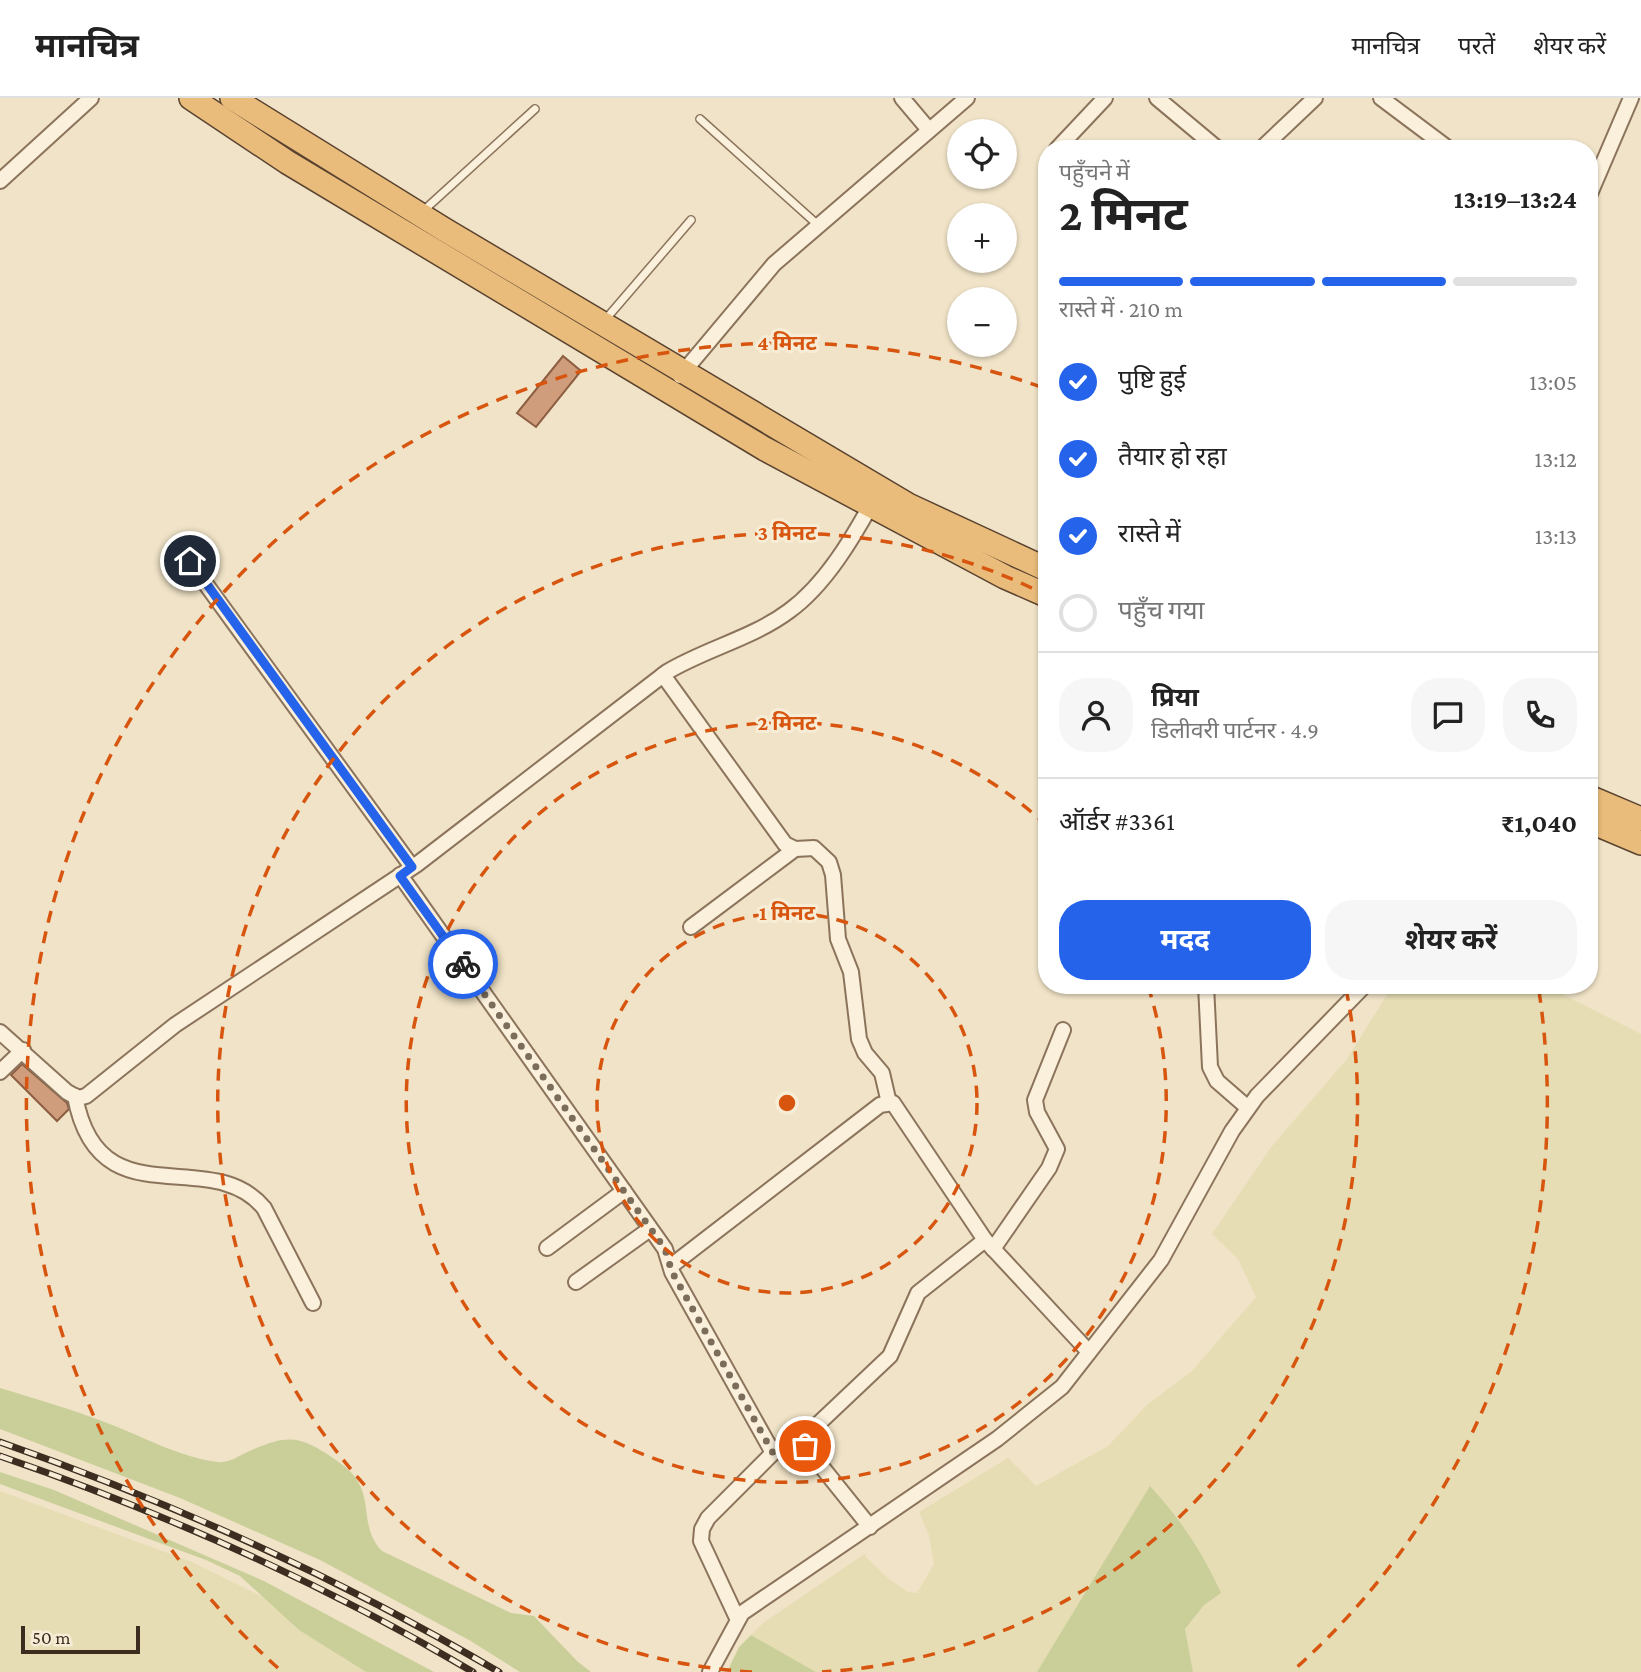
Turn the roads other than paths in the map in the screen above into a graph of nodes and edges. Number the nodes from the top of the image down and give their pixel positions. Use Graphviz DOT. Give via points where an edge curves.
graph roads {
  1 [pos="91,98"];
  2 [pos="191,98"];
  3 [pos="232,98"];
  4 [pos="902,98"];
  5 [pos="967,98"];
  6 [pos="1105,98"];
  7 [pos="1157,98"];
  8 [pos="1315,98"];
  9 [pos="1381,98"];
  10 [pos="1631,98"];
  11 [pos="536,109"];
  12 [pos="700,119"];
  13 [pos="929,130"];
  14 [pos="1065,140"];
  15 [pos="1207,140"];
  16 [pos="1271,140"];
  17 [pos="1437,140"];
  18 [pos="1598,175"];
  19 [pos="0,181"];
  20 [pos="419,214"];
  21 [pos="691,220"];
  22 [pos="818,225"];
  23 [pos="602,323"];
  24 [pos="683,371"];
  25 [pos="668,391"];
  26 [pos="876,497"];
  27 [pos="190,561"];
  28 [pos="1038,566"];
  29 [pos="1038,591"];
  30 [pos="663,675"];
  31 [pos="1598,801"];
  32 [pos="1641,818"];
  33 [pos="1598,825"];
  34 [pos="1641,843"];
  35 [pos="795,849"];
  36 [pos="406,872"];
  37 [pos="691,927"];
  38 [pos="1206,994"];
  39 [pos="1356,994"];
  40 [pos="1063,1030"];
  41 [pos="0,1032"];
  42 [pos="23,1051"];
  43 [pos="0,1072"];
  44 [pos="75,1096"];
  45 [pos="889,1103"];
  46 [pos="1248,1108"];
  47 [pos="624,1191"];
  48 [pos="650,1229"];
  49 [pos="989,1245"];
  50 [pos="547,1248"];
  51 [pos="671,1266"];
  52 [pos="576,1282"];
  53 [pos="313,1303"];
  54 [pos="1089,1352"];
  55 [pos="799,1442"];
  56 [pos="773,1453"];
  57 [pos="870,1527"];
  58 [pos="737,1618"];
  59 [pos="710,1672"];
  1 -- 19 [label="street"];
  2 -- 25 [label="highway" via="287,162"];
  3 -- 20 [label="highway"];
  4 -- 13 [label="street"];
  5 -- 13 [label="street"];
  6 -- 14 [label="street"];
  7 -- 15 [label="street"];
  8 -- 16 [label="street"];
  9 -- 17 [label="street"];
  10 -- 18 [label="street"];
  11 -- 20 [label="lane"];
  12 -- 22 [label="lane"];
  13 -- 22 [label="street"];
  20 -- 23 [label="highway"];
  21 -- 23 [label="lane"];
  22 -- 24 [label="street" via="774,264"];
  23 -- 24 [label="highway"];
  24 -- 25 [label="street"];
  24 -- 26 [label="highway"];
  25 -- 26 [label="highway" via="765,449"];
  26 -- 28 [label="highway"];
  26 -- 29 [label="highway" via="1005,577"];
  26 -- 30 [label="street" via="828,570 789,611"];
  27 -- 36 [label="street"];
  30 -- 35 [label="street" via="785,844"];
  30 -- 36 [label="street"];
  31 -- 32 [label="highway"];
  33 -- 34 [label="highway"];
  35 -- 37 [label="street"];
  35 -- 45 [label="street" via="814,848 829,862 838,939 851,972 859,1039 883,1073"];
  36 -- 44 [label="street" via="175,1025 86,1096"];
  36 -- 47 [label="street"];
  38 -- 46 [label="street" via="1210,1067 1217,1081"];
  39 -- 46 [label="street"];
  40 -- 49 [label="street" via="1035,1100 1057,1149 1049,1168"];
  41 -- 42 [label="street"];
  42 -- 43 [label="street"];
  42 -- 44 [label="street"];
  44 -- 53 [label="street" via="86,1134 115,1164 160,1177 229,1184 253,1196 264,1208"];
  45 -- 49 [label="street" via="897,1106"];
  45 -- 51 [label="street" via="880,1105"];
  46 -- 54 [label="street" via="1161,1260"];
  47 -- 48 [label="street"];
  47 -- 50 [label="street"];
  48 -- 51 [label="street"];
  48 -- 52 [label="street"];
  49 -- 54 [label="street"];
  49 -- 55 [label="street" via="918,1293 890,1356"];
  51 -- 56 [label="street"];
  54 -- 57 [label="street" via="1062,1387 997,1440"];
  55 -- 56 [label="street" via="787,1442"];
  55 -- 57 [label="street"];
  56 -- 58 [label="street" via="702,1529 701,1541"];
  57 -- 58 [label="street"];
  58 -- 59 [label="street"];
}
